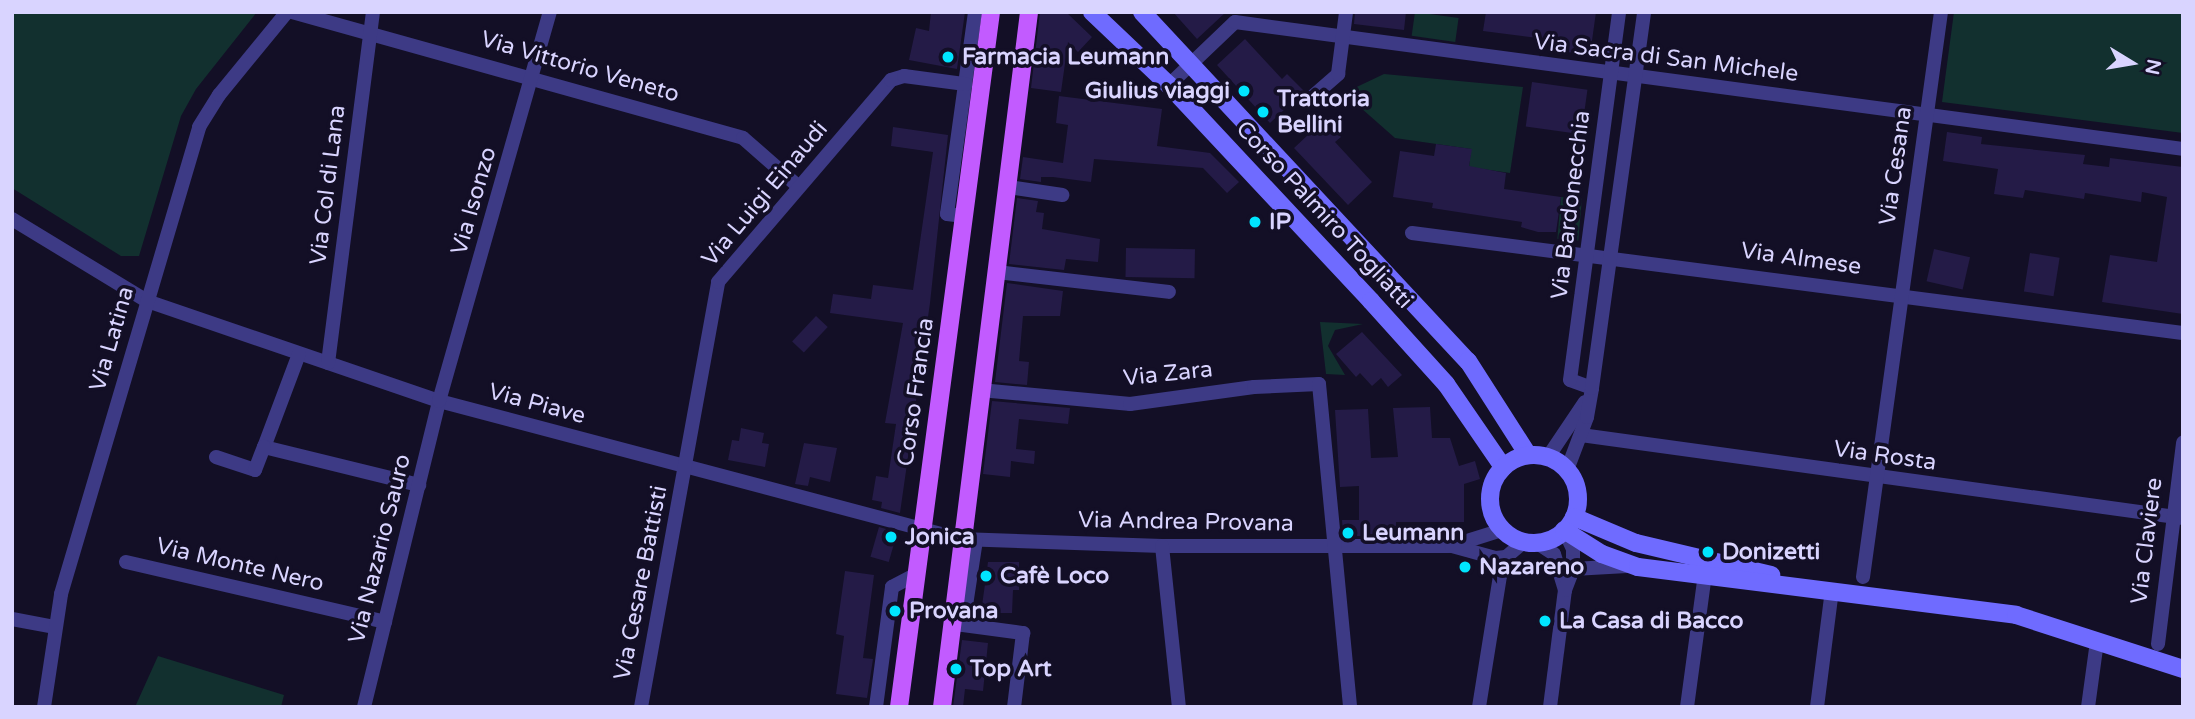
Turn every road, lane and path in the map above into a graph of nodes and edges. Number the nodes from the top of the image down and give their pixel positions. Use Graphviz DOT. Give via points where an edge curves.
graph roads {
  1 [pos="290,12"];
  2 [pos="373,12"];
  3 [pos="550,12"];
  4 [pos="975,12"];
  5 [pos="990,12"];
  6 [pos="1030,12"];
  7 [pos="1092,12"];
  8 [pos="1143,12"];
  9 [pos="1346,12"];
  10 [pos="1619,12"];
  11 [pos="1644,12"];
  12 [pos="1941,12"];
  13 [pos="371,33"];
  14 [pos="1342,38"];
  15 [pos="1191,63"];
  16 [pos="1610,75"];
  17 [pos="534,76"];
  18 [pos="1634,76"];
  19 [pos="965,84"];
  20 [pos="1169,85"];
  21 [pos="1312,97"];
  22 [pos="1926,114"];
  23 [pos="2183,149"];
  24 [pos="799,187"];
  25 [pos="1008,187"];
  26 [pos="1062,195"];
  27 [pos="964,216"];
  28 [pos="12,219"];
  29 [pos="1412,233"];
  30 [pos="1589,253"];
  31 [pos="1612,257"];
  32 [pos="997,272"];
  33 [pos="1169,292"];
  34 [pos="1901,295"];
  35 [pos="147,301"];
  36 [pos="2183,333"];
  37 [pos="299,354"];
  38 [pos="328,363"];
  39 [pos="1592,388"];
  40 [pos="980,390"];
  41 [pos="439,401"];
  42 [pos="1581,435"];
  43 [pos="2183,443"];
  44 [pos="264,447"];
  45 [pos="1528,455"];
  46 [pos="216,457"];
  47 [pos="1548,457"];
  48 [pos="1503,467"];
  49 [pos="687,468"];
  50 [pos="1567,470"];
  51 [pos="1875,479"];
  52 [pos="419,485"];
  53 [pos="2178,518"];
  54 [pos="1569,523"];
  55 [pos="923,527"];
  56 [pos="1502,530"];
  57 [pos="968,540"];
  58 [pos="1531,542"];
  59 [pos="1162,546"];
  60 [pos="1336,546"];
  61 [pos="1451,546"];
  62 [pos="1496,558"];
  63 [pos="125,562"];
  64 [pos="1637,566"];
  65 [pos="1706,567"];
  66 [pos="1573,569"];
  67 [pos="916,574"];
  68 [pos="1863,576"];
  69 [pos="1565,590"];
  70 [pos="1832,590"];
  71 [pos="12,619"];
  72 [pos="385,622"];
  73 [pos="958,624"];
  74 [pos="55,627"];
  75 [pos="2097,641"];
  76 [pos="2158,644"];
  77 [pos="2183,669"];
  78 [pos="44,707"];
  79 [pos="363,707"];
  80 [pos="641,707"];
  81 [pos="876,707"];
  82 [pos="899,707"];
  83 [pos="942,707"];
  84 [pos="1014,707"];
  85 [pos="1179,707"];
  86 [pos="1350,707"];
  87 [pos="1479,707"];
  88 [pos="1550,707"];
  89 [pos="1688,707"];
  90 [pos="1817,707"];
  91 [pos="2088,707"];
  1 -- 13 [label="street, Via Vittorio Veneto"];
  1 -- 35 [label="street, Via Latina" via="219,94 199,127"];
  2 -- 13 [label="street, Via Col di Lana"];
  3 -- 17 [label="street, Via Isonzo"];
  4 -- 19 [label="street"];
  5 -- 27 [label="main road, Corso Francia"];
  6 -- 25 [label="main road"];
  7 -- 20 [label="street, Corso Palmiro Togliatti"];
  8 -- 15 [label="street, Corso Palmiro Togliatti"];
  9 -- 14 [label="street"];
  10 -- 16 [label="street, Via Bardonecchia"];
  11 -- 18 [label="street, Via Bardonecchia"];
  12 -- 22 [label="street, Via Cesana"];
  13 -- 17 [label="street, Via Vittorio Veneto"];
  13 -- 38 [label="street, Via Col di Lana"];
  14 -- 15 [label="street, Via Sacra di San Michele" via="1235,22"];
  14 -- 16 [label="street, Via Sacra di San Michele"];
  14 -- 21 [label="street" via="1338,74"];
  15 -- 20 [label="street, Via Sacra di San Michele"];
  15 -- 45 [label="street, Corso Palmiro Togliatti" via="1468,361"];
  16 -- 18 [label="street, Via Sacra di San Michele"];
  16 -- 30 [label="street, Via Bardonecchia"];
  17 -- 24 [label="street, Via Vittorio Veneto" via="743,138"];
  17 -- 41 [label="street, Via Isonzo"];
  18 -- 22 [label="street, Via Sacra di San Michele"];
  18 -- 31 [label="street, Via Bardonecchia"];
  19 -- 24 [label="street, Via Luigi Einaudi" via="904,76 891,80"];
  19 -- 27 [label="street" via="947,214"];
  20 -- 48 [label="street, Corso Palmiro Togliatti" via="1446,384"];
  22 -- 23 [label="street, Via Sacra di San Michele"];
  22 -- 34 [label="street, Via Cesana"];
  24 -- 49 [label="street, Via Luigi Einaudi" via="718,282"];
  25 -- 26 [label="street"];
  25 -- 32 [label="main road"];
  27 -- 55 [label="main road, Corso Francia"];
  28 -- 35 [label="street, Via Piave"];
  29 -- 30 [label="street, Via Almese"];
  30 -- 31 [label="street, Via Almese"];
  30 -- 39 [label="street, Via Bardonecchia" via="1570,380"];
  31 -- 34 [label="street, Via Almese"];
  31 -- 39 [label="street, Via Bardonecchia"];
  32 -- 33 [label="street"];
  32 -- 40 [label="main road"];
  34 -- 36 [label="street, Via Almese"];
  34 -- 51 [label="street, Via Cesana"];
  35 -- 37 [label="street, Via Piave"];
  35 -- 74 [label="street, Via Latina"];
  37 -- 38 [label="street, Via Piave"];
  37 -- 44 [label="street"];
  38 -- 41 [label="street, Via Piave"];
  39 -- 42 [label="street, Via Bardonecchia"];
  39 -- 47 [label="street, Via Bardonecchia"];
  40 -- 57 [label="main road"];
  40 -- 60 [label="street, Via Zara" via="1130,404 1254,387 1320,384"];
  41 -- 49 [label="street, Via Piave"];
  41 -- 52 [label="street, Via Nazario Sauro"];
  42 -- 50 [label="street, Via Bardonecchia"];
  42 -- 51 [label="street, Via Rosta"];
  43 -- 53 [label="street, Via Claviere"];
  44 -- 46 [label="street" via="255,470"];
  44 -- 52 [label="street"];
  45 -- 47 [label="street"];
  45 -- 48 [label="street"];
  47 -- 50 [label="street"];
  48 -- 56 [label="street" via="1490,500"];
  49 -- 55 [label="street, Via Piave"];
  49 -- 80 [label="street, Via Cesare Battisti"];
  50 -- 54 [label="street" via="1577,494"];
  51 -- 53 [label="street, Via Rosta"];
  51 -- 68 [label="street, Via Cesana"];
  52 -- 72 [label="street, Via Nazario Sauro"];
  53 -- 76 [label="street, Via Claviere"];
  54 -- 58 [label="street"];
  54 -- 64 [label="street" via="1602,554"];
  54 -- 65 [label="street"];
  54 -- 66 [label="street"];
  55 -- 57 [label="street, Via Andrea Provana"];
  55 -- 67 [label="main road, Corso Francia"];
  56 -- 58 [label="street"];
  56 -- 61 [label="street, Via Andrea Provana"];
  57 -- 59 [label="street, Via Andrea Provana"];
  57 -- 73 [label="main road"];
  58 -- 62 [label="street"];
  58 -- 69 [label="street" via="1554,554"];
  59 -- 60 [label="street, Via Andrea Provana"];
  59 -- 85 [label="street"];
  60 -- 61 [label="street, Via Andrea Provana"];
  60 -- 86 [label="street"];
  61 -- 62 [label="street, Via Andrea Provana"];
  62 -- 87 [label="street" via="1500,576"];
  63 -- 72 [label="street, Via Monte Nero"];
  64 -- 65 [label="street"];
  64 -- 66 [label="street"];
  65 -- 70 [label="street"];
  65 -- 89 [label="street"];
  66 -- 69 [label="street"];
  67 -- 81 [label="street" via="892,587"];
  67 -- 82 [label="main road, Corso Francia"];
  69 -- 88 [label="street"];
  70 -- 75 [label="street" via="2016,615"];
  70 -- 90 [label="street"];
  71 -- 74 [label="street"];
  72 -- 79 [label="street, Via Nazario Sauro"];
  73 -- 83 [label="main road"];
  73 -- 84 [label="street" via="1023,633"];
  74 -- 78 [label="street, Via Latina"];
  75 -- 77 [label="street"];
  75 -- 91 [label="street"];
}
